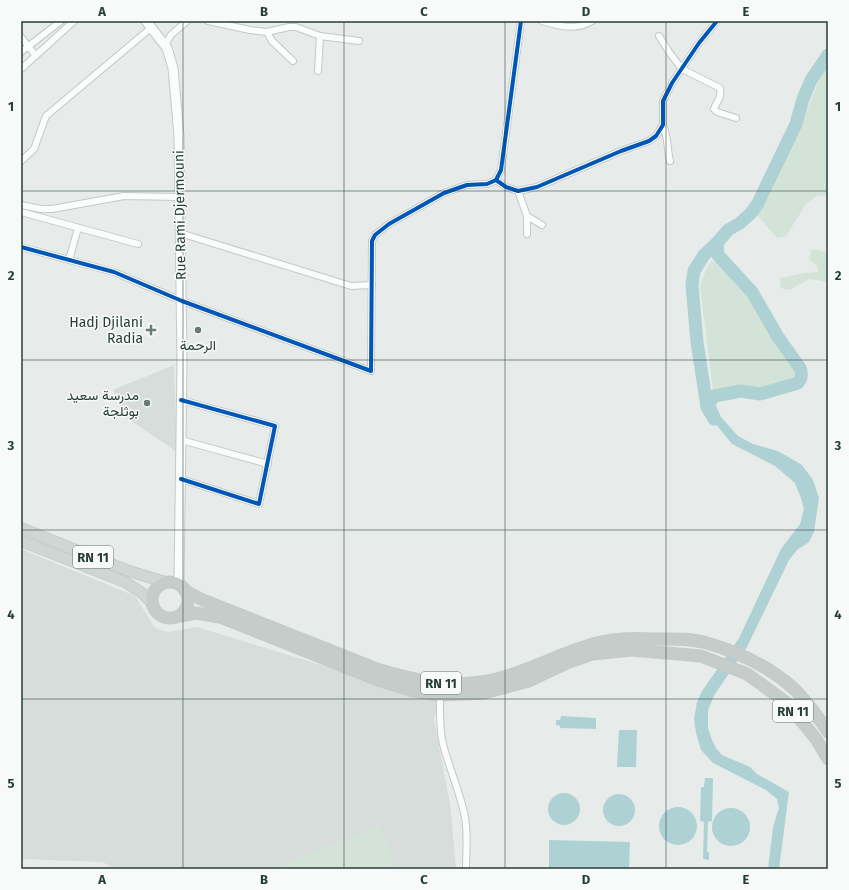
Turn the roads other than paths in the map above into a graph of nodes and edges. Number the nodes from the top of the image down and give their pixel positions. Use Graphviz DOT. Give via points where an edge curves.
graph roads {
  1 [pos="61,21"];
  2 [pos="74,21"];
  3 [pos="187,21"];
  4 [pos="208,21"];
  5 [pos="521,21"];
  6 [pos="542,21"];
  7 [pos="592,21"];
  8 [pos="717,21"];
  9 [pos="149,24"];
  10 [pos="67,28"];
  11 [pos="267,32"];
  12 [pos="320,36"];
  13 [pos="659,36"];
  14 [pos="21,37"];
  15 [pos="359,41"];
  16 [pos="165,45"];
  17 [pos="28,46"];
  18 [pos="21,52"];
  19 [pos="36,56"];
  20 [pos="293,61"];
  21 [pos="21,69"];
  22 [pos="682,69"];
  23 [pos="318,71"];
  24 [pos="736,118"];
  25 [pos="663,125"];
  26 [pos="21,161"];
  27 [pos="670,161"];
  28 [pos="496,180"];
  29 [pos="518,191"];
  30 [pos="180,197"];
  31 [pos="21,205"];
  32 [pos="21,212"];
  33 [pos="527,216"];
  34 [pos="542,225"];
  35 [pos="78,228"];
  36 [pos="180,232"];
  37 [pos="527,234"];
  38 [pos="138,244"];
  39 [pos="21,247"];
  40 [pos="69,260"];
  41 [pos="372,285"];
  42 [pos="182,301"];
  43 [pos="181,400"];
  44 [pos="181,440"];
  45 [pos="268,464"];
  46 [pos="181,479"];
  47 [pos="21,528"];
  48 [pos="21,541"];
  49 [pos="165,582"];
  50 [pos="182,587"];
  51 [pos="151,602"];
  52 [pos="180,616"];
  53 [pos="440,695"];
  54 [pos="828,732"];
  55 [pos="828,759"];
  56 [pos="466,869"];
  1 -- 10 [label="street"];
  1 -- 17 [label="street"];
  2 -- 10 [label="street"];
  3 -- 16 [label="street" via="171,35"];
  4 -- 11 [label="street"];
  5 -- 28 [label="street" via="501,170"];
  6 -- 7 [label="street" via="565,27"];
  8 -- 22 [label="street"];
  9 -- 16 [label="main road, Rue Rami Djermouni"];
  9 -- 26 [label="street" via="46,116 34,149"];
  10 -- 19 [label="street"];
  11 -- 12 [label="street" via="289,27"];
  11 -- 20 [label="street" via="272,42"];
  12 -- 15 [label="street"];
  12 -- 23 [label="street"];
  13 -- 22 [label="street"];
  14 -- 17 [label="street"];
  16 -- 30 [label="main road, Rue Rami Djermouni" via="173,68 179,136"];
  17 -- 18 [label="street"];
  17 -- 19 [label="street"];
  19 -- 21 [label="street"];
  22 -- 24 [label="street" via="720,88 721,94 714,109"];
  22 -- 25 [label="street" via="663,101"];
  25 -- 27 [label="street"];
  25 -- 29 [label="street" via="649,141 537,187"];
  28 -- 29 [label="street"];
  28 -- 41 [label="street" via="487,184 467,185 444,193 389,224 375,235 372,241"];
  29 -- 33 [label="street"];
  30 -- 31 [label="street" via="124,196 52,209"];
  30 -- 36 [label="main road, Rue Rami Djermouni"];
  32 -- 35 [label="street"];
  33 -- 34 [label="street"];
  33 -- 37 [label="street"];
  35 -- 38 [label="street"];
  35 -- 40 [label="street"];
  36 -- 41 [label="street" via="351,286"];
  36 -- 42 [label="main road, Rue Rami Djermouni"];
  39 -- 40 [label="street"];
  40 -- 42 [label="street" via="114,272"];
  41 -- 42 [label="street" via="372,371"];
  42 -- 43 [label="main road, Rue Rami Djermouni"];
  43 -- 44 [label="main road, Rue Rami Djermouni"];
  43 -- 45 [label="street" via="275,426"];
  44 -- 45 [label="street"];
  44 -- 46 [label="main road, Rue Rami Djermouni"];
  45 -- 46 [label="street" via="259,504"];
  46 -- 50 [label="main road, Rue Rami Djermouni" via="179,580"];
  47 -- 49 [label="main road, RN 11" via="129,571"];
  48 -- 51 [label="main road, RN 11" via="125,582"];
  49 -- 50 [label="highway"];
  49 -- 51 [label="highway" via="154,590"];
  50 -- 52 [label="highway" via="188,602"];
  50 -- 54 [label="highway, RN 11" via="204,600 377,669 429,682 451,684 489,680 519,673 591,644 634,638 706,642 754,660 793,688"];
  51 -- 52 [label="highway" via="157,614 162,617 168,619"];
  52 -- 53 [label="highway, RN 11" via="196,613 220,618 378,680 414,691"];
  53 -- 55 [label="highway, RN 11" via="484,693 529,681 568,662 592,654 632,650 701,656 747,674 787,703 816,739"];
  53 -- 56 [label="street" via="443,744 465,818"];
}
